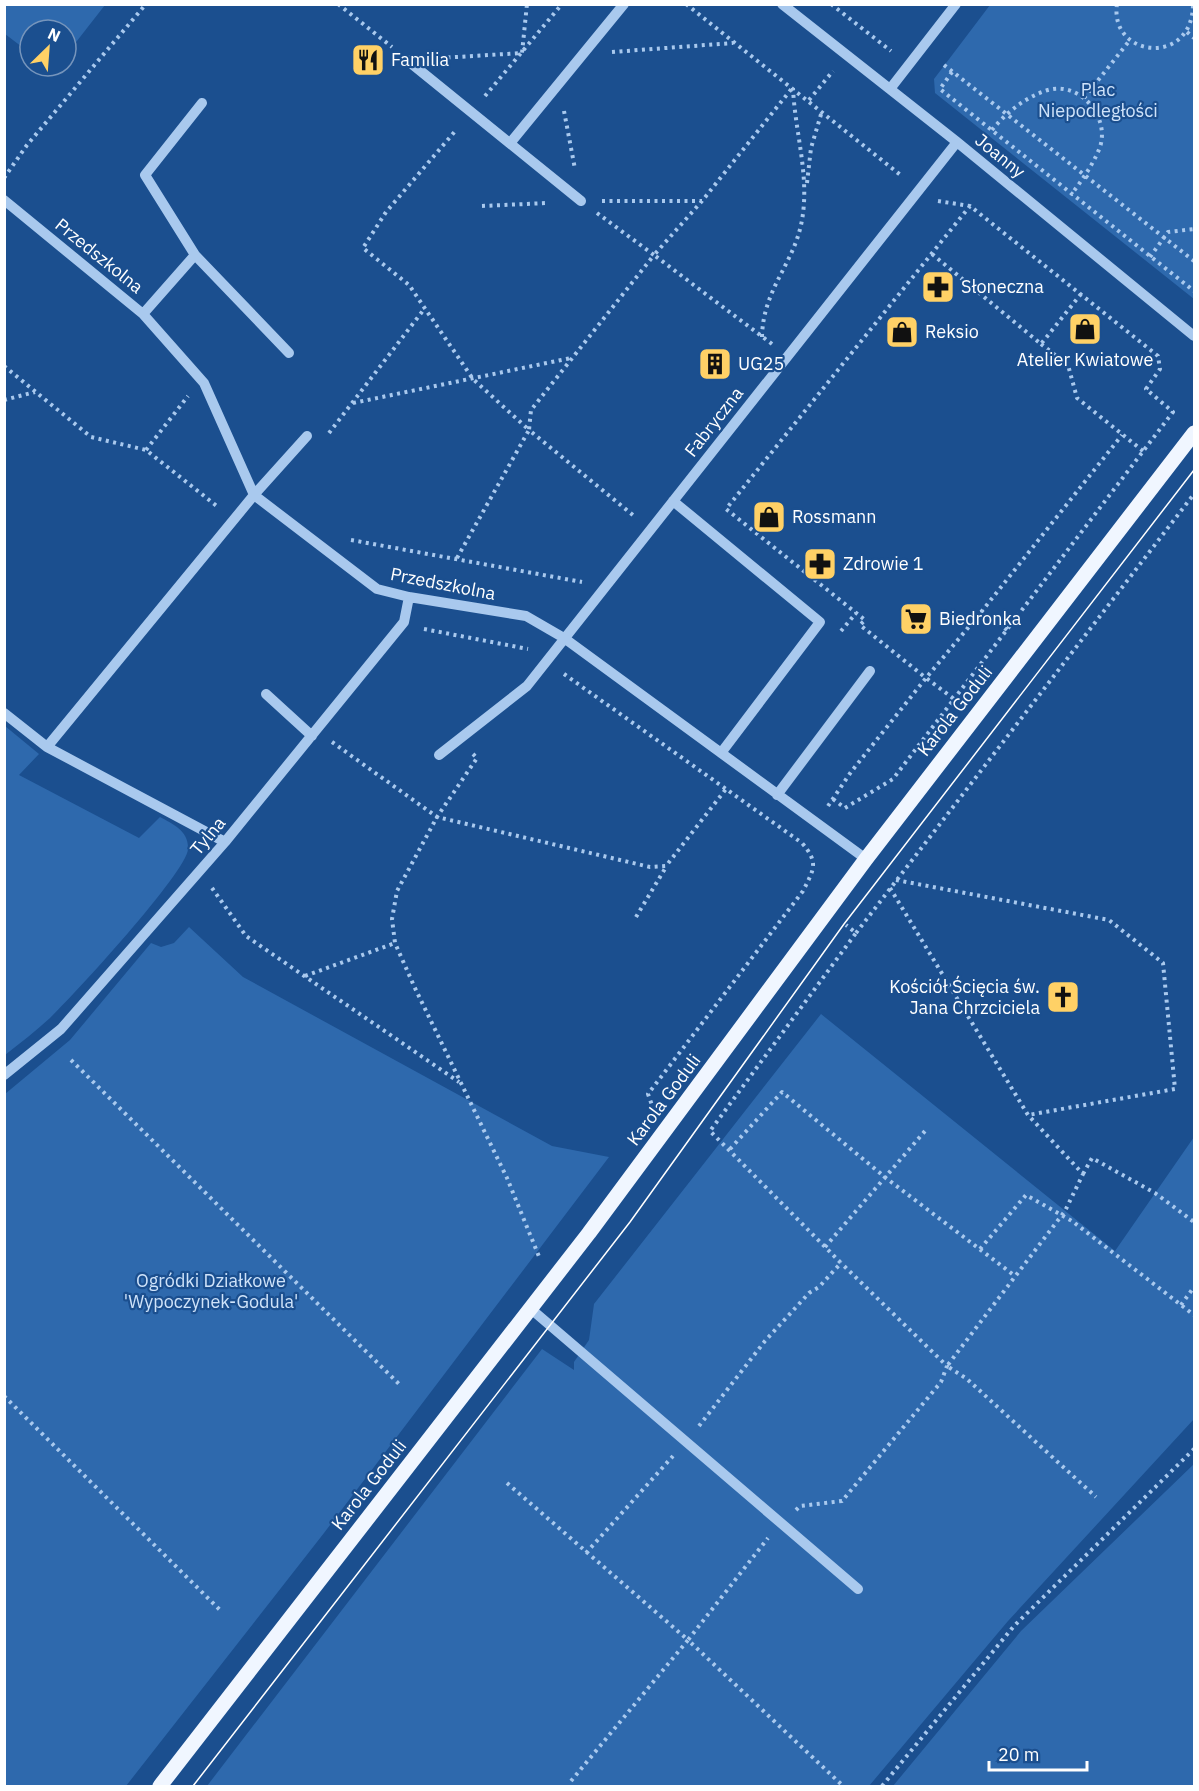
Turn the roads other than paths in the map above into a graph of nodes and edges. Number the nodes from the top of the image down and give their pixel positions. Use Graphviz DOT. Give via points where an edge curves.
graph roads {
  1 [pos="624,4"];
  2 [pos="782,4"];
  3 [pos="956,4"];
  4 [pos="407,60"];
  5 [pos="890,89"];
  6 [pos="202,103"];
  7 [pos="511,142"];
  8 [pos="957,142"];
  9 [pos="4,200"];
  10 [pos="581,201"];
  11 [pos="195,255"];
  12 [pos="143,314"];
  13 [pos="1194,336"];
  14 [pos="289,353"];
  15 [pos="1194,433"];
  16 [pos="307,436"];
  17 [pos="254,495"];
  18 [pos="673,501"];
  19 [pos="409,597"];
  20 [pos="564,638"];
  21 [pos="870,671"];
  22 [pos="266,694"];
  23 [pos="4,713"];
  24 [pos="312,736"];
  25 [pos="47,747"];
  26 [pos="721,753"];
  27 [pos="439,755"];
  28 [pos="777,795"];
  29 [pos="225,842"];
  30 [pos="866,859"];
  31 [pos="4,1075"];
  32 [pos="531,1309"];
  33 [pos="858,1589"];
  34 [pos="160,1786"];
  1 -- 7 [label="street"];
  2 -- 5 [label="street, Joanny"];
  3 -- 5 [label="street"];
  4 -- 7 [label="street"];
  5 -- 8 [label="street, Joanny"];
  6 -- 11 [label="street" via="145,175"];
  7 -- 10 [label="street"];
  8 -- 13 [label="street, Joanny"];
  8 -- 18 [label="street, Fabryczna"];
  9 -- 12 [label="street, Przedszkolna"];
  11 -- 12 [label="street"];
  11 -- 14 [label="street"];
  12 -- 17 [label="street, Przedszkolna" via="204,382"];
  15 -- 30 [label="main road, Karola Goduli"];
  16 -- 17 [label="street"];
  17 -- 19 [label="street, Przedszkolna" via="378,589"];
  17 -- 25 [label="street"];
  18 -- 20 [label="street, Fabryczna"];
  18 -- 26 [label="street" via="820,622"];
  19 -- 20 [label="street, Przedszkolna" via="526,616"];
  19 -- 24 [label="street, Tylna" via="404,622"];
  20 -- 26 [label="street, Przedszkolna"];
  20 -- 27 [label="street, Fabryczna" via="526,686"];
  21 -- 28 [label="street"];
  22 -- 24 [label="street"];
  23 -- 25 [label="street"];
  24 -- 29 [label="street, Tylna"];
  25 -- 29 [label="street"];
  26 -- 28 [label="street, Przedszkolna"];
  28 -- 30 [label="street, Przedszkolna"];
  29 -- 31 [label="street, Tylna" via="61,1029"];
  30 -- 32 [label="main road, Karola Goduli"];
  32 -- 33 [label="street"];
  32 -- 34 [label="main road, Karola Goduli"];
}
